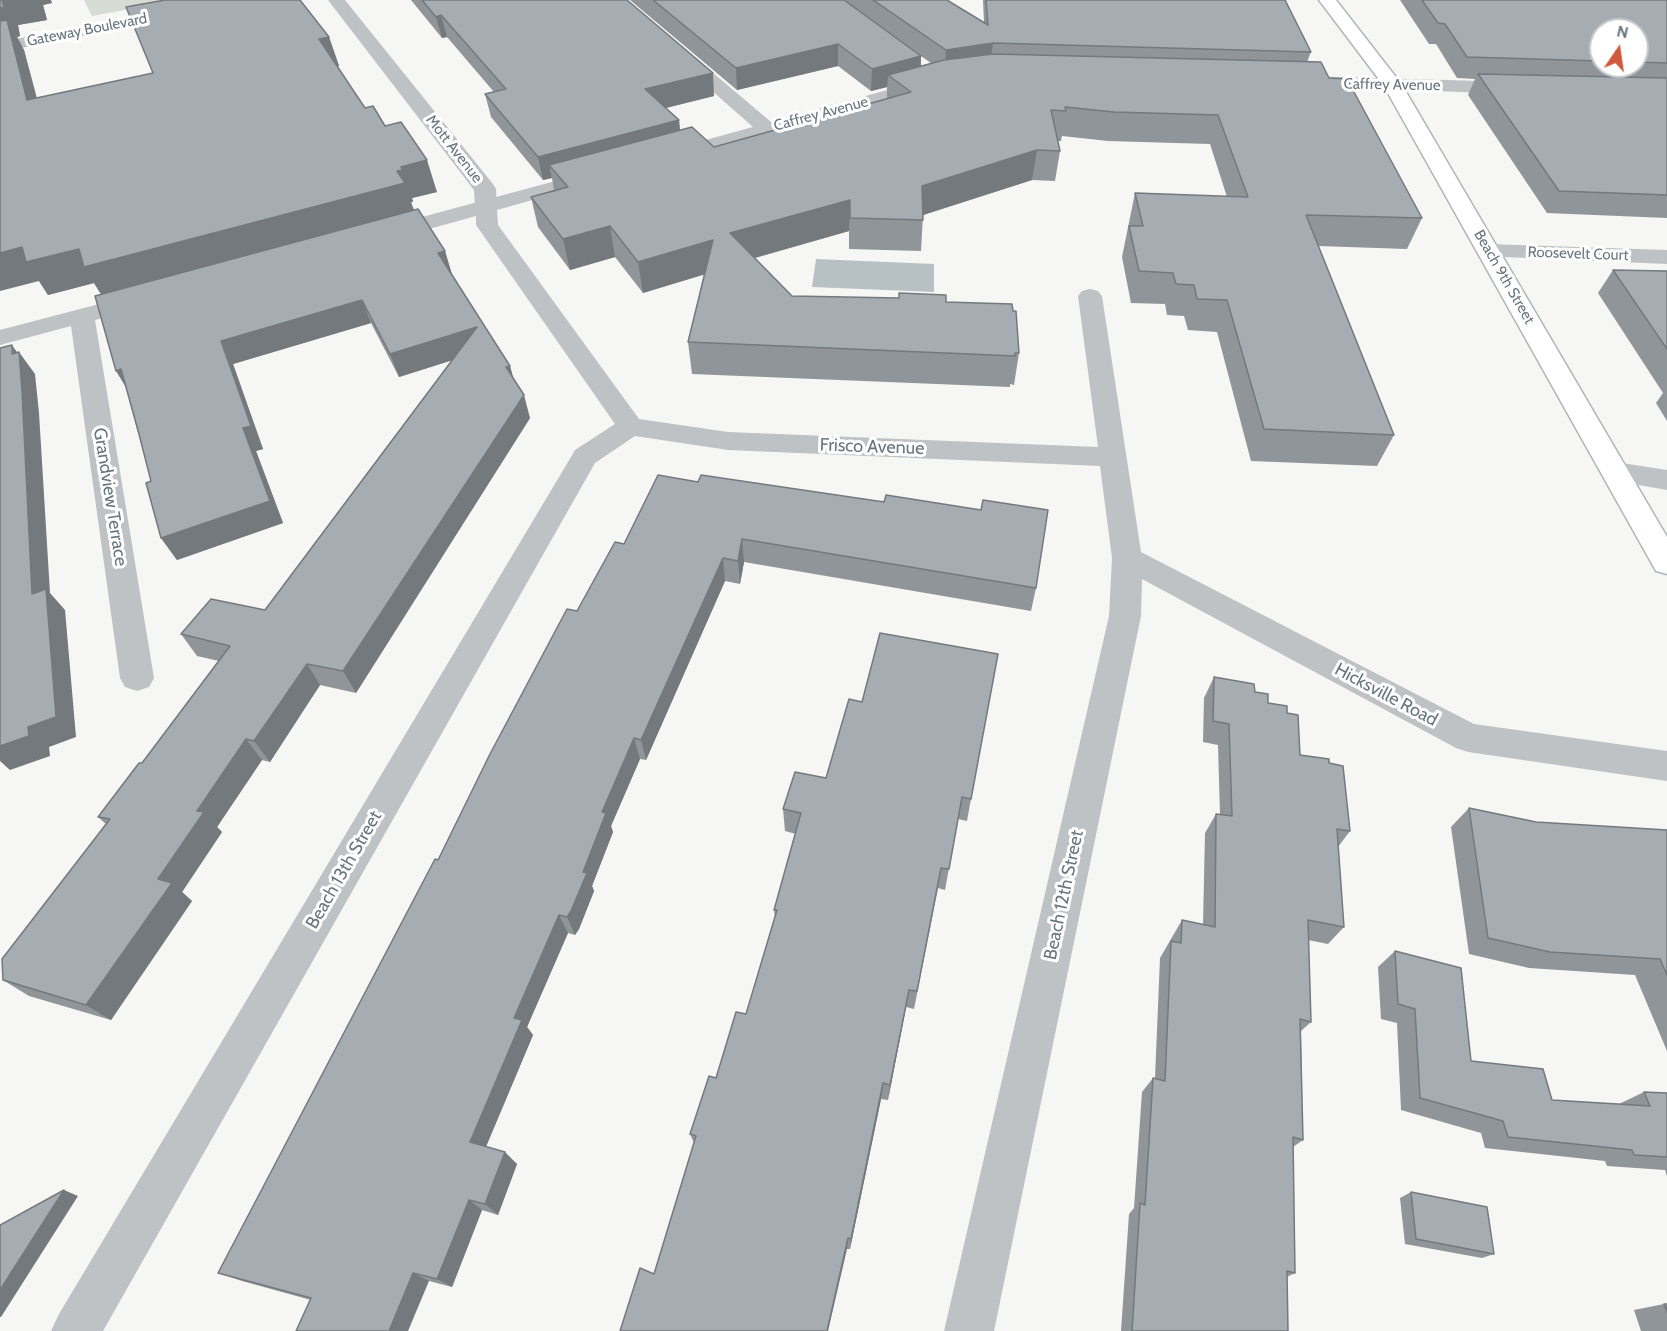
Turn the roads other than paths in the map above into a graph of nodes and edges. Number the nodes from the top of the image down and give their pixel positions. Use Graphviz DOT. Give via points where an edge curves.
graph roads {
  1 [pos="245,0"];
  2 [pos="336,0"];
  3 [pos="617,0"];
  4 [pos="1327,0"];
  5 [pos="0,47"];
  6 [pos="918,66"];
  7 [pos="1283,82"];
  8 [pos="1393,85"];
  9 [pos="1536,88"];
  10 [pos="767,129"];
  11 [pos="653,161"];
  12 [pos="619,170"];
  13 [pos="486,207"];
  14 [pos="356,242"];
  15 [pos="1490,251"];
  16 [pos="1667,257"];
  17 [pos="162,294"];
  18 [pos="1090,296"];
  19 [pos="82,316"];
  20 [pos="0,338"];
  21 [pos="630,426"];
  22 [pos="1114,457"];
  23 [pos="1615,472"];
  24 [pos="1667,480"];
  25 [pos="1127,558"];
  26 [pos="1667,563"];
  27 [pos="137,678"];
  28 [pos="1667,766"];
  29 [pos="76,1331"];
  30 [pos="969,1331"];
  1 -- 5 [label="street, Gateway Boulevard"];
  2 -- 13 [label="street, Mott Avenue" via="485,189"];
  3 -- 10 [label="street"];
  4 -- 8 [label="main road, Beach 9th Street"];
  6 -- 10 [label="street, Caffrey Avenue" via="945,81"];
  7 -- 8 [label="street, Caffrey Avenue"];
  8 -- 9 [label="street, Caffrey Avenue"];
  8 -- 15 [label="main road, Beach 9th Street"];
  10 -- 11 [label="street, Caffrey Avenue"];
  12 -- 13 [label="street"];
  13 -- 14 [label="street"];
  13 -- 21 [label="street, Mott Avenue" via="487,225"];
  15 -- 16 [label="street, Roosevelt Court"];
  15 -- 23 [label="main road, Beach 9th Street"];
  17 -- 19 [label="street"];
  18 -- 22 [label="street, Beach 12th Street"];
  19 -- 20 [label="street"];
  19 -- 27 [label="street, Grandview Terrace"];
  21 -- 22 [label="street, Frisco Avenue" via="729,441"];
  21 -- 29 [label="street, Beach 13th Street" via="585,457"];
  22 -- 25 [label="street, Beach 12th Street"];
  23 -- 24 [label="street"];
  23 -- 26 [label="main road, Beach 9th Street"];
  25 -- 28 [label="street, Hicksville Road" via="1468,738"];
  25 -- 30 [label="street, Beach 12th Street" via="1125,616"];
}
